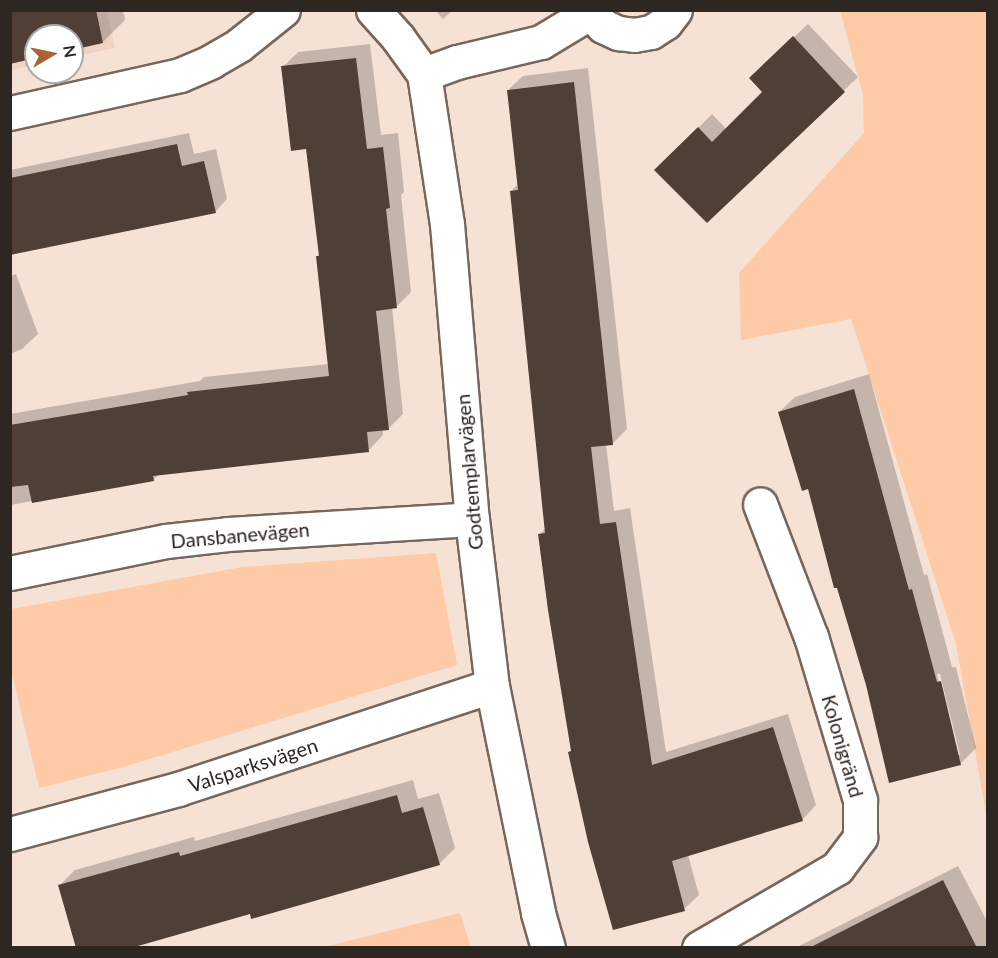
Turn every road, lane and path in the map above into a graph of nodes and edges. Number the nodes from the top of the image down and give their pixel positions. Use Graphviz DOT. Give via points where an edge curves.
graph roads {
  1 [pos="283,10"];
  2 [pos="373,10"];
  3 [pos="675,10"];
  4 [pos="589,12"];
  5 [pos="424,74"];
  6 [pos="10,112"];
  7 [pos="760,504"];
  8 [pos="472,519"];
  9 [pos="10,573"];
  10 [pos="492,686"];
  11 [pos="10,834"];
  12 [pos="548,948"];
  13 [pos="699,948"];
  1 -- 6 [label="street" via="239,45 180,75"];
  2 -- 5 [label="street, Godtemplarvägen"];
  3 -- 4 [label="street" via="651,32 634,35 603,26"];
  4 -- 5 [label="street" via="541,42"];
  5 -- 8 [label="street, Godtemplarvägen" via="447,224"];
  7 -- 13 [label="street, Kolonigränd" via="811,637 860,800 860,837 837,868"];
  8 -- 9 [label="street, Dansbanevägen" via="166,541"];
  8 -- 10 [label="street, Godtemplarvägen"];
  10 -- 11 [label="street, Valsparksvägen" via="178,789"];
  10 -- 12 [label="street, Godtemplarvägen"];
}
